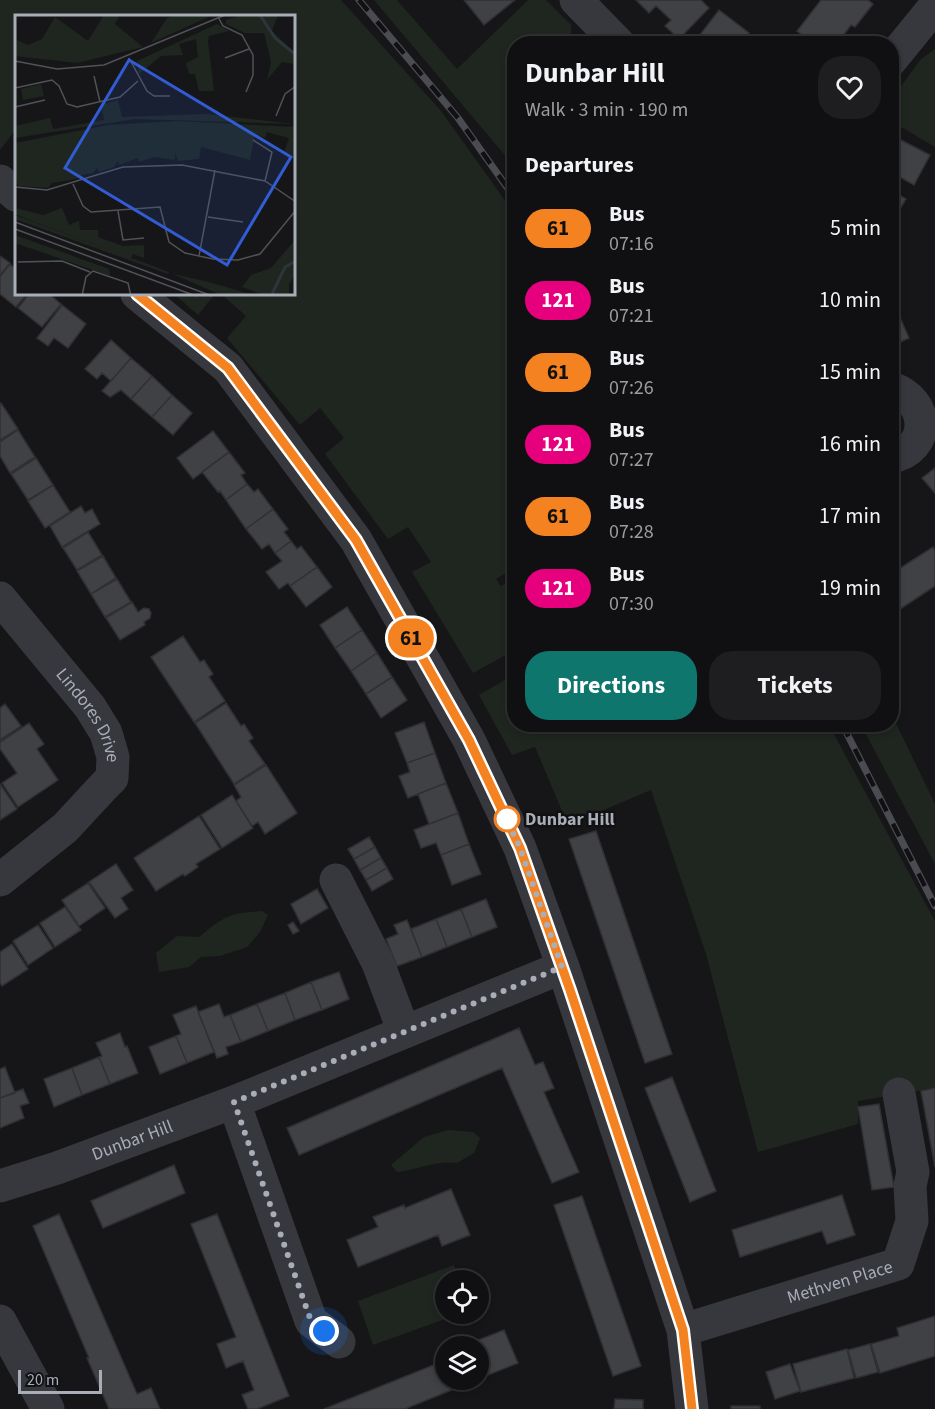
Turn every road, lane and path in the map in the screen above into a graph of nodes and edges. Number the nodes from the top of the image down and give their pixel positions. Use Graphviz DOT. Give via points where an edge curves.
graph roads {
  1 [pos="576,0"];
  2 [pos="935,6"];
  3 [pos="611,36"];
  4 [pos="899,50"];
  5 [pos="0,181"];
  6 [pos="15,194"];
  7 [pos="139,296"];
  8 [pos="899,390"];
  9 [pos="926,399"];
  10 [pos="899,456"];
  11 [pos="0,598"];
  12 [pos="0,880"];
  13 [pos="336,880"];
  14 [pos="562,967"];
  15 [pos="404,1032"];
  16 [pos="899,1094"];
  17 [pos="234,1102"];
  18 [pos="0,1186"];
  19 [pos="0,1321"];
  20 [pos="683,1330"];
  21 [pos="339,1342"];
  22 [pos="48,1409"];
  23 [pos="692,1409"];
  1 -- 3 [label="street"];
  2 -- 4 [label="street"];
  5 -- 6 [label="street"];
  7 -- 14 [label="street" via="228,368 356,540 469,740 520,848"];
  8 -- 9 [label="street"];
  9 -- 10 [label="street" via="917,440"];
  11 -- 12 [label="street, Lindores Drive" via="90,707 106,733 113,757 111,778 104,786 65,828"];
  13 -- 15 [label="street" via="378,963"];
  14 -- 15 [label="street, Dunbar Hill"];
  14 -- 20 [label="street"];
  15 -- 17 [label="street, Dunbar Hill"];
  16 -- 20 [label="street, Methven Place" via="913,1172 912,1221 898,1264"];
  17 -- 18 [label="street, Dunbar Hill"];
  17 -- 21 [label="street" via="311,1321"];
  19 -- 22 [label="street"];
  20 -- 23 [label="street"];
}
